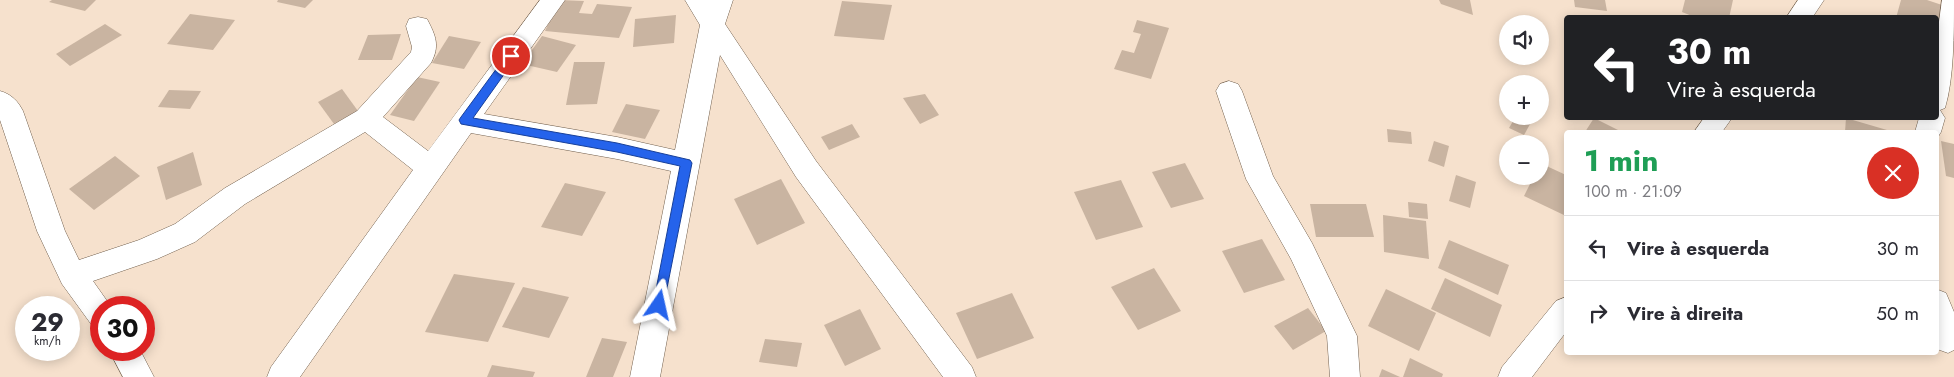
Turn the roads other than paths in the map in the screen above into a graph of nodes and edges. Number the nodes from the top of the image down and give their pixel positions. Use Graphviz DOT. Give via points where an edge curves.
graph roads {
  1 [pos="553,0"];
  2 [pos="697,0"];
  3 [pos="1812,0"];
  4 [pos="1954,0"];
  5 [pos="717,12"];
  6 [pos="1800,15"];
  7 [pos="418,26"];
  8 [pos="1939,88"];
  9 [pos="1229,91"];
  10 [pos="0,101"];
  11 [pos="366,118"];
  12 [pos="465,120"];
  13 [pos="1717,120"];
  14 [pos="1709,130"];
  15 [pos="686,163"];
  16 [pos="430,168"];
  17 [pos="72,275"];
  18 [pos="90,299"];
  19 [pos="1939,311"];
  20 [pos="1564,313"];
  21 [pos="1948,339"];
  22 [pos="130,361"];
  23 [pos="139,377"];
  24 [pos="282,377"];
  25 [pos="645,377"];
  26 [pos="961,377"];
  27 [pos="1345,377"];
  28 [pos="1513,377"];
  1 -- 12 [label="street"];
  2 -- 5 [label="street"];
  3 -- 6 [label="street"];
  4 -- 8 [label="street"];
  5 -- 15 [label="street"];
  5 -- 26 [label="street" via="806,169"];
  7 -- 11 [label="street" via="425,47 422,56"];
  9 -- 27 [label="street" via="1260,179 1302,252 1342,336"];
  10 -- 17 [label="street" via="10,111 51,231"];
  11 -- 16 [label="street"];
  11 -- 17 [label="street" via="235,196 178,236"];
  12 -- 15 [label="street"];
  12 -- 16 [label="street"];
  13 -- 14 [label="street"];
  15 -- 25 [label="street"];
  16 -- 24 [label="street"];
  17 -- 18 [label="street"];
  19 -- 21 [label="street"];
  20 -- 28 [label="street"];
  22 -- 23 [label="street"];
}
